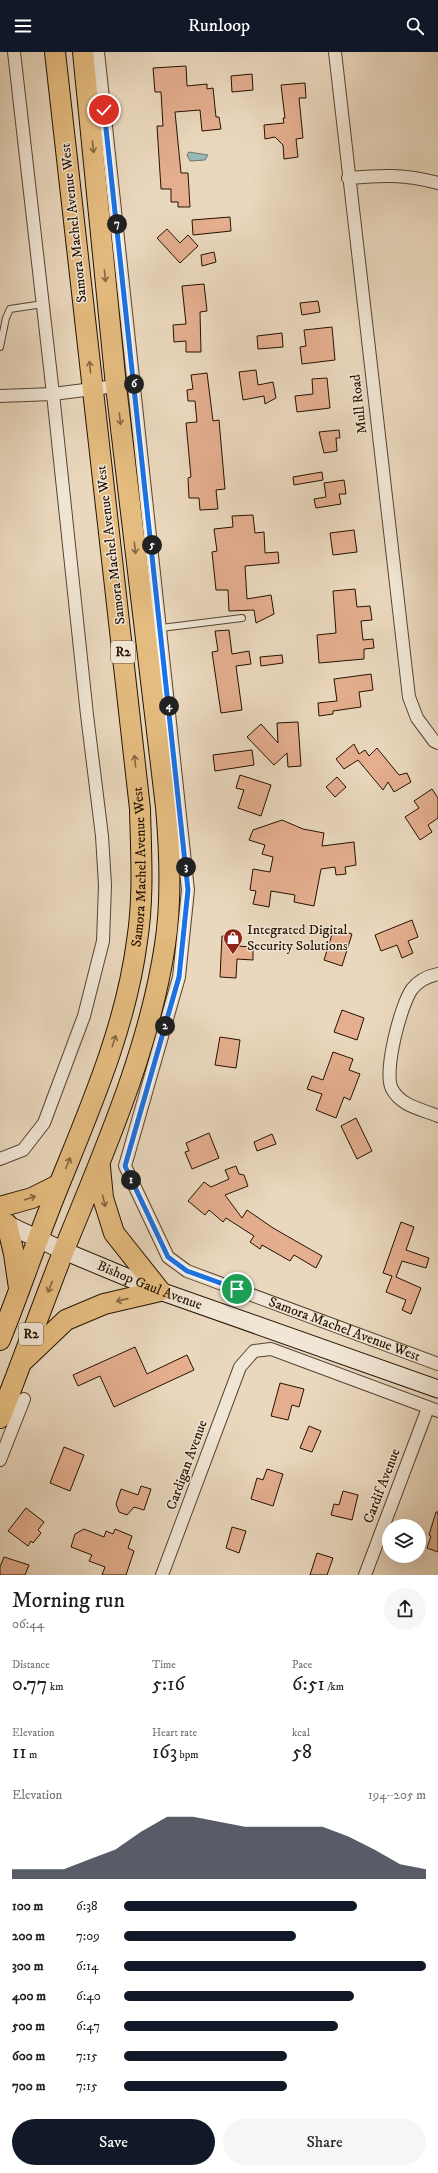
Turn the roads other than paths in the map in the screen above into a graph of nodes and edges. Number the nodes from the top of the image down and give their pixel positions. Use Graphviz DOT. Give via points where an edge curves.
graph roads {
  1 [pos="14,52"];
  2 [pos="55,52"];
  3 [pos="83,52"];
  4 [pos="98,52"];
  5 [pos="335,52"];
  6 [pos="348,178"];
  7 [pos="438,183"];
  8 [pos="43,304"];
  9 [pos="0,347"];
  10 [pos="116,386"];
  11 [pos="92,388"];
  12 [pos="53,394"];
  13 [pos="0,396"];
  14 [pos="242,618"];
  15 [pos="161,628"];
  16 [pos="438,743"];
  17 [pos="438,974"];
  18 [pos="438,1116"];
  19 [pos="0,1159"];
  20 [pos="100,1162"];
  21 [pos="58,1185"];
  22 [pos="2,1217"];
  23 [pos="39,1238"];
  24 [pos="64,1251"];
  25 [pos="160,1291"];
  26 [pos="19,1292"];
  27 [pos="0,1340"];
  28 [pos="438,1364"];
  29 [pos="20,1365"];
  30 [pos="438,1389"];
  31 [pos="24,1399"];
  32 [pos="433,1409"];
  33 [pos="0,1418"];
  34 [pos="0,1460"];
  35 [pos="162,1575"];
  36 [pos="365,1575"];
  1 -- 8 [label="street"];
  11 -- 2 [label="highway, Samora Machel Avenue West / R2, one-way"];
  3 -- 10 [label="highway, Samora Machel Avenue West / R2, one-way"];
  4 -- 15 [label="street, Samora Machel Avenue West"];
  5 -- 6 [label="street, Mull Road"];
  6 -- 7 [label="street" via="411,176"];
  6 -- 16 [label="street, Mull Road" via="409,697 417,718"];
  8 -- 9 [label="lane" via="10,310"];
  8 -- 12 [label="street"];
  10 -- 11 [label="street"];
  10 -- 20 [label="highway, Samora Machel Avenue West / R2, one-way" via="166,808 169,888 166,944 151,1014"];
  11 -- 12 [label="street"];
  21 -- 11 [label="highway, Samora Machel Avenue West / R2, one-way" via="84,1125 115,1037 131,976 142,900 140,809 115,572"];
  12 -- 13 [label="street"];
  12 -- 19 [label="street" via="102,836 105,885 103,941 86,1008 44,1123 23,1150"];
  14 -- 15 [label="lane"];
  15 -- 28 [label="street, Samora Machel Avenue West" via="188,890 179,977 125,1166 168,1257 187,1271"];
  17 -- 18 [label="street" via="427,976 412,989 397,1028 388,1072 392,1088 401,1101"];
  20 -- 24 [label="highway, Samora Machel Avenue West / R2"];
  20 -- 25 [label="highway, one-way" via="103,1198 114,1233"];
  22 -- 21 [label="highway, one-way"];
  21 -- 23 [label="highway, Samora Machel Avenue West / R2"];
  22 -- 23 [label="main road, Bishop Gaul Avenue"];
  22 -- 26 [label="highway" via="14,1254"];
  23 -- 24 [label="main road, Bishop Gaul Avenue"];
  23 -- 26 [label="highway, R2"];
  24 -- 25 [label="main road, Bishop Gaul Avenue"];
  24 -- 29 [label="highway, R2, one-way"];
  25 -- 29 [label="highway, one-way" via="104,1304 66,1320"];
  25 -- 30 [label="main road, Bishop Gaul Avenue"];
  26 -- 27 [label="highway, R2"];
  29 -- 33 [label="highway, R2"];
  31 -- 34 [label="street"];
  32 -- 35 [label="street, Cardigan Avenue" via="271,1349 254,1351 240,1366"];
  32 -- 36 [label="street, Cardif Avenue"];
}
